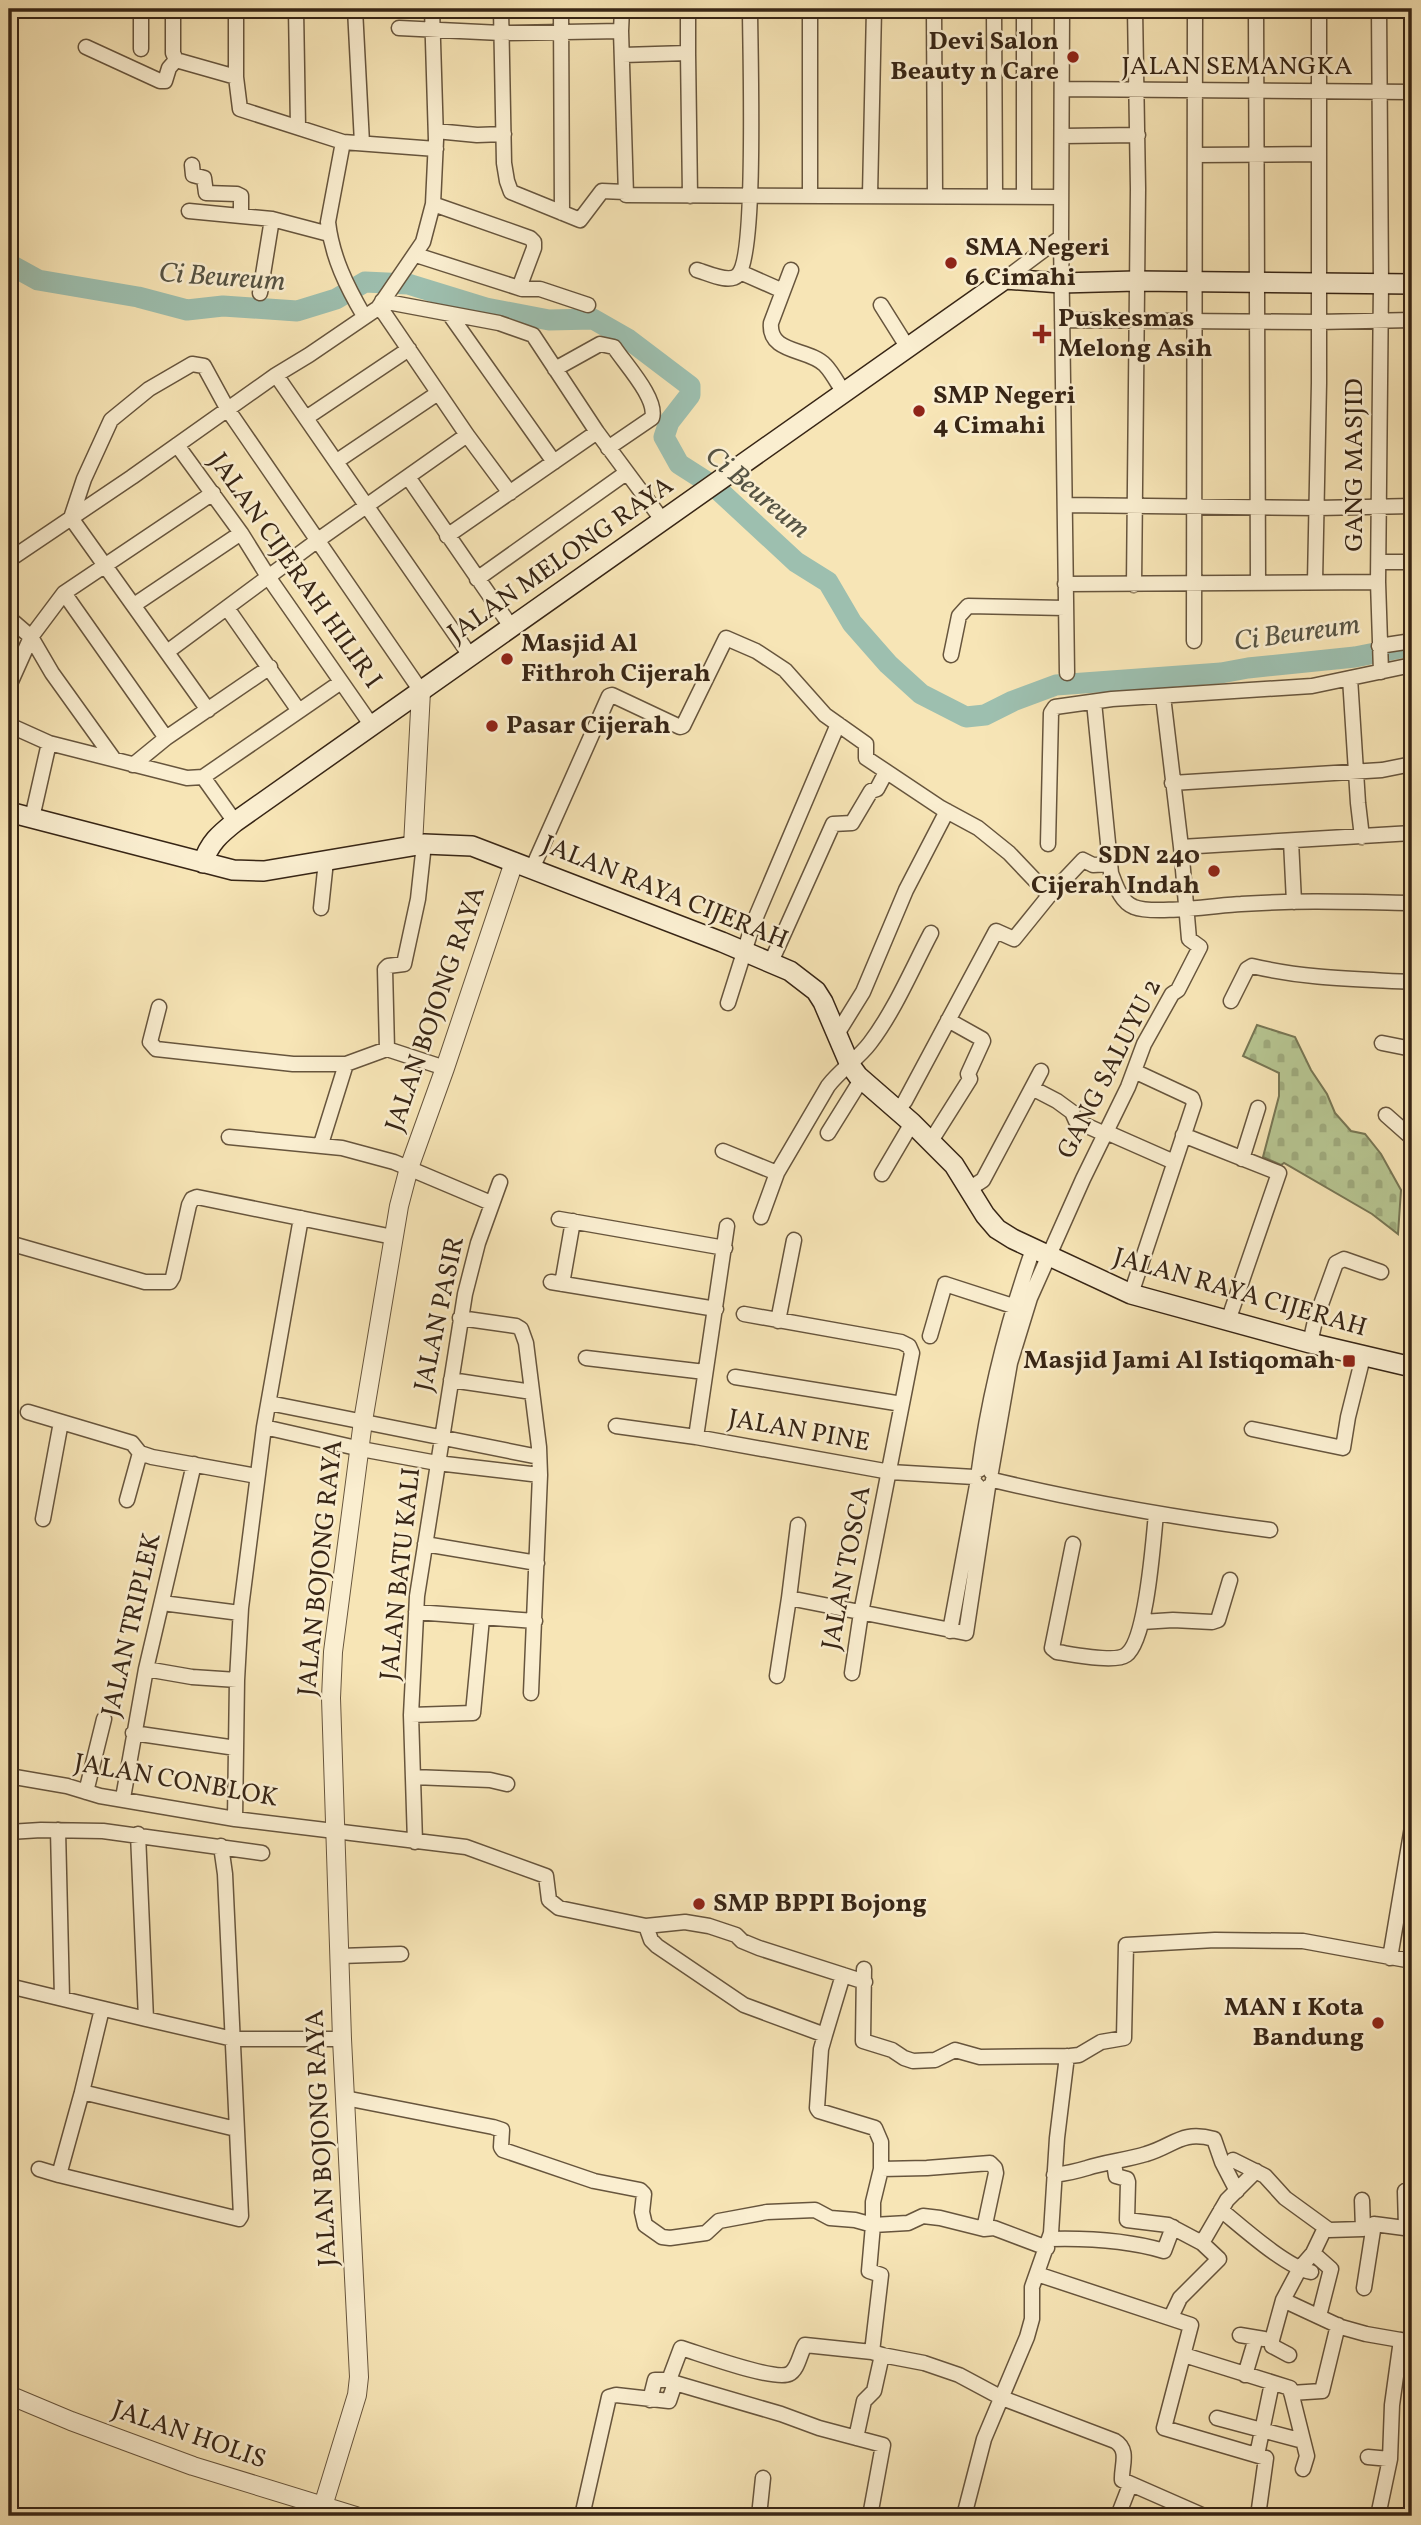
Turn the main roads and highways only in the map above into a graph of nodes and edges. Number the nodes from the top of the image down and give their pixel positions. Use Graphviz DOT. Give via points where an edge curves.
graph roads {
  1 [pos="1412,284"];
  2 [pos="9,812"];
  3 [pos="203,863"];
  4 [pos="1412,1367"];
  1 -- 3 [label="main road, JALAN MELONG RAYA" via="1005,279 235,822 215,838"];
  2 -- 3 [label="main road, JALAN RAYA CIJERAH"];
  3 -- 4 [label="main road, JALAN RAYA CIJERAH" via="248,872 419,845 471,846 771,962 816,992 856,1072 954,1165 997,1229 1131,1294"];
}
